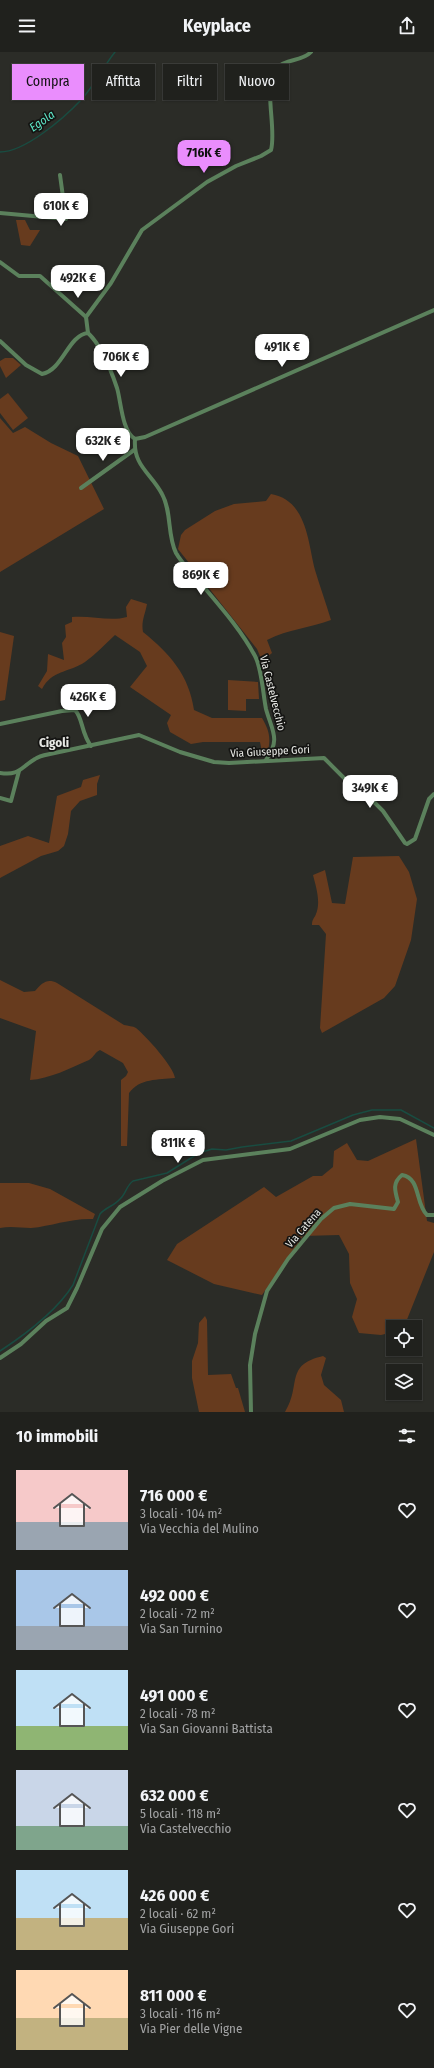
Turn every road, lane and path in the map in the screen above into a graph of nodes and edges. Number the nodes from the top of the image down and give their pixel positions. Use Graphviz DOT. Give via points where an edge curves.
graph roads {
  1 [pos="311,52"];
  2 [pos="60,175"];
  3 [pos="0,213"];
  4 [pos="0,262"];
  5 [pos="434,310"];
  6 [pos="86,317"];
  7 [pos="88,333"];
  8 [pos="0,341"];
  9 [pos="135,439"];
  10 [pos="134,450"];
  11 [pos="81,488"];
  12 [pos="0,724"];
  13 [pos="91,746"];
  14 [pos="266,760"];
  15 [pos="19,771"];
  16 [pos="0,773"];
  17 [pos="434,794"];
  18 [pos="0,798"];
  19 [pos="434,1135"];
  20 [pos="434,1215"];
  21 [pos="0,1358"];
  22 [pos="251,1412"];
  1 -- 6 [label="street" via="304,58 280,65 273,76 271,150 206,182 142,230 111,283"];
  2 -- 3 [label="street" via="66,219"];
  4 -- 6 [label="street" via="18,276 40,276"];
  5 -- 9 [label="street" via="145,437"];
  6 -- 7 [label="street"];
  7 -- 8 [label="street" via="79,336 51,371 42,374 26,365"];
  7 -- 9 [label="street" via="95,340 117,387 128,431"];
  9 -- 10 [label="street, Via Castelvecchio"];
  10 -- 11 [label="street"];
  10 -- 14 [label="street, Via Castelvecchio" via="141,467 163,494 176,553 256,658 275,742 273,751"];
  12 -- 13 [label="street" via="75,710 79,715 85,739"];
  13 -- 14 [label="street, Via Giuseppe Gori" via="139,734 180,752 214,762"];
  13 -- 15 [label="street, Via Giuseppe Gori" via="36,758"];
  14 -- 17 [label="street, Via Giuseppe Gori" via="324,758 354,788 370,798 383,811 407,844 415,839 429,799"];
  15 -- 16 [label="street" via="12,774"];
  15 -- 18 [label="street" via="11,801"];
  19 -- 21 [label="street" via="400,1118 360,1120 290,1149 203,1160 162,1181 120,1207 102,1229 67,1308"];
  20 -- 22 [label="street, Via Catena" via="427,1215 421,1209 414,1182 408,1176 402,1175 396,1180 394,1187 398,1202 394,1209 350,1204 334,1208 321,1219 288,1259 267,1291 255,1334 250,1365"];
}
